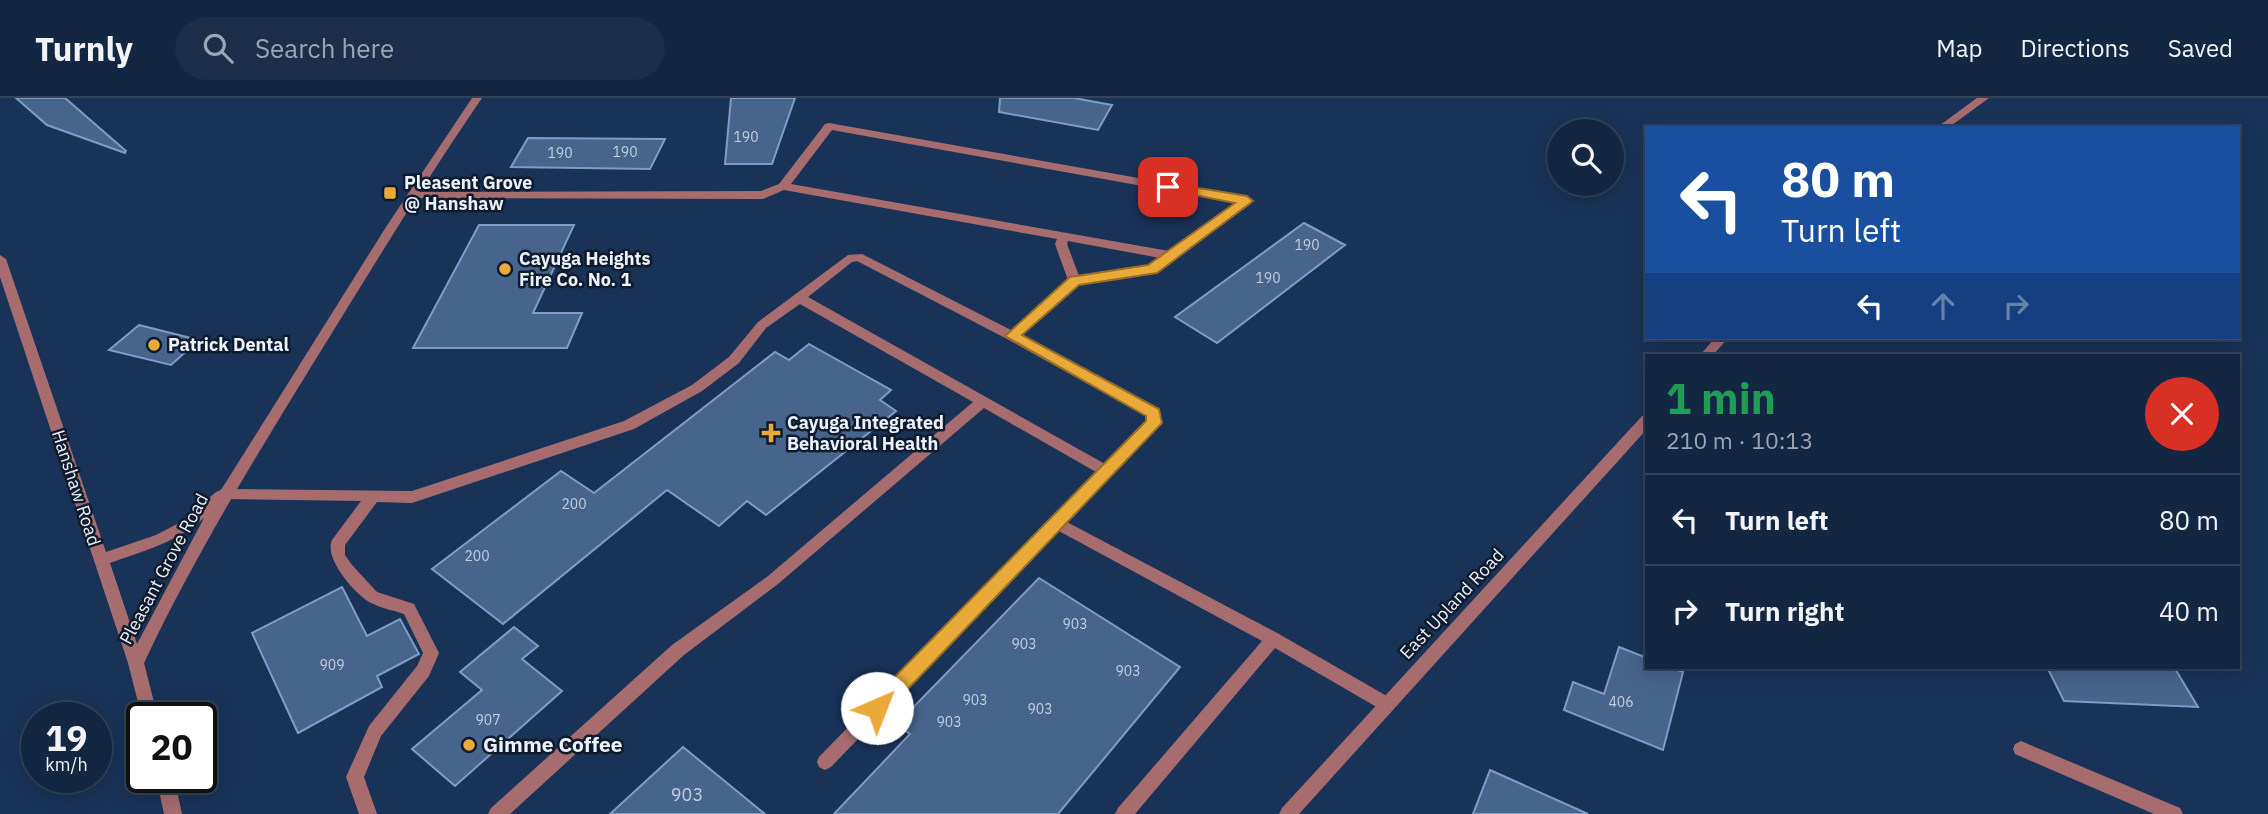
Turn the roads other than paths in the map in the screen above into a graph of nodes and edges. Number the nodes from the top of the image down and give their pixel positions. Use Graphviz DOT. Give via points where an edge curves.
graph roads {
  1 [pos="477,98"];
  2 [pos="1984,98"];
  3 [pos="1944,126"];
  4 [pos="783,186"];
  5 [pos="414,194"];
  6 [pos="1065,235"];
  7 [pos="1173,256"];
  8 [pos="0,259"];
  9 [pos="1075,281"];
  10 [pos="799,298"];
  11 [pos="1012,336"];
  12 [pos="1721,340"];
  13 [pos="1707,354"];
  14 [pos="982,402"];
  15 [pos="1645,422"];
  16 [pos="1106,471"];
  17 [pos="226,493"];
  18 [pos="373,497"];
  19 [pos="1055,522"];
  20 [pos="100,560"];
  21 [pos="1273,639"];
  22 [pos="136,663"];
  23 [pos="146,702"];
  24 [pos="1386,704"];
  25 [pos="2021,749"];
  26 [pos="825,762"];
  27 [pos="168,793"];
  28 [pos="173,814"];
  29 [pos="368,814"];
  30 [pos="497,814"];
  31 [pos="1124,814"];
  32 [pos="1288,814"];
  33 [pos="2174,814"];
  1 -- 5 [label="street, Pleasant Grove Road"];
  2 -- 3 [label="street"];
  4 -- 5 [label="street" via="763,195"];
  4 -- 6 [label="street"];
  4 -- 7 [label="street" via="829,126 1247,201"];
  5 -- 17 [label="street, Pleasant Grove Road"];
  6 -- 7 [label="street"];
  6 -- 9 [label="street" via="1061,244"];
  7 -- 9 [label="street" via="1152,269"];
  8 -- 20 [label="street, Hanshaw Road"];
  9 -- 11 [label="street"];
  10 -- 11 [label="street" via="848,259 858,257"];
  10 -- 14 [label="street"];
  10 -- 18 [label="street" via="762,325 734,360 697,388 629,425 412,497"];
  11 -- 16 [label="street" via="1153,413 1154,423"];
  12 -- 13 [label="street"];
  14 -- 16 [label="street"];
  14 -- 30 [label="street" via="773,580 678,650"];
  15 -- 24 [label="street, East Upland Road"];
  16 -- 19 [label="street"];
  17 -- 18 [label="street"];
  17 -- 20 [label="street, Pleasant Grove Road" via="173,533"];
  17 -- 22 [label="street, Pleasant Grove Road"];
  18 -- 29 [label="street" via="337,544 338,556 372,596 409,609 431,653 424,671 375,731 355,778"];
  19 -- 21 [label="street"];
  19 -- 26 [label="street"];
  20 -- 22 [label="street, Hanshaw Road"];
  21 -- 24 [label="street"];
  21 -- 31 [label="street"];
  22 -- 23 [label="street, Hanshaw Road"];
  24 -- 32 [label="street, East Upland Road"];
  25 -- 33 [label="street"];
  27 -- 28 [label="street"];
}
